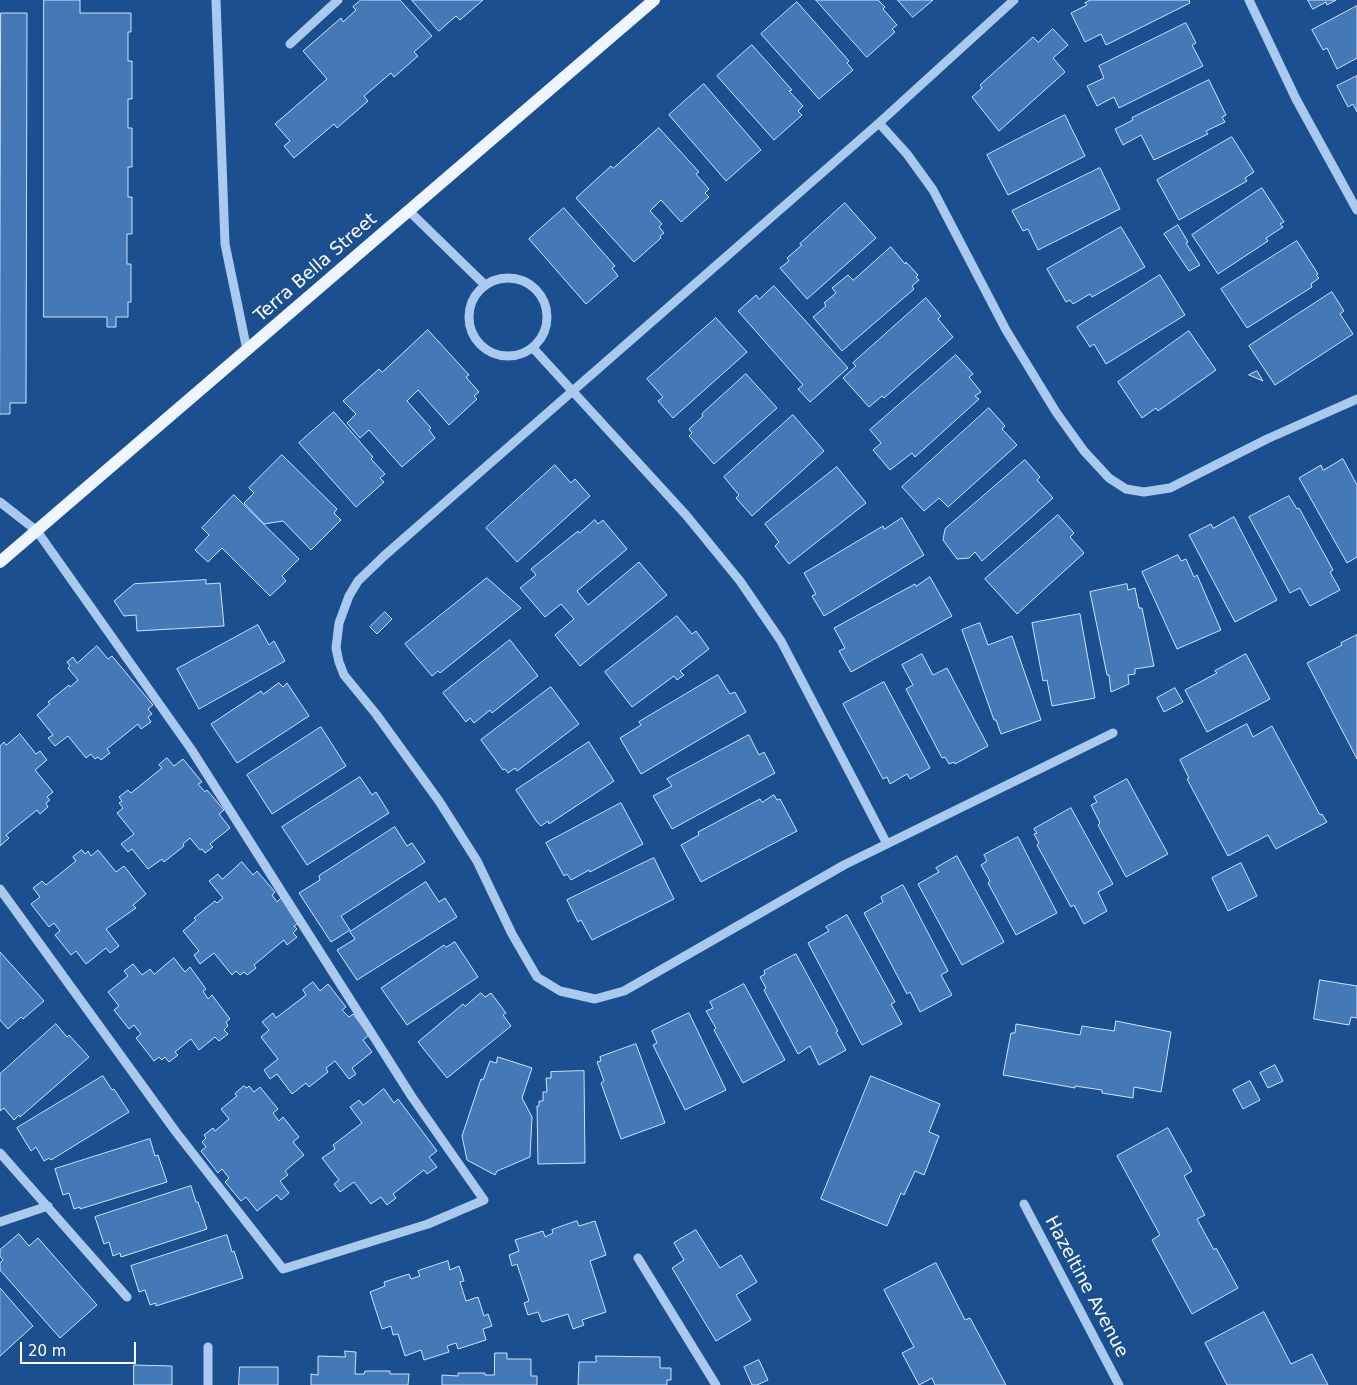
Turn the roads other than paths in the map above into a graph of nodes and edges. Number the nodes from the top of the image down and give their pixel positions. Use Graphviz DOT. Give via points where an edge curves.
graph roads {
  1 [pos="216,0"];
  2 [pos="338,0"];
  3 [pos="654,0"];
  4 [pos="1014,0"];
  5 [pos="1249,0"];
  6 [pos="290,44"];
  7 [pos="878,122"];
  8 [pos="410,210"];
  9 [pos="1357,210"];
  10 [pos="485,285"];
  11 [pos="532,348"];
  12 [pos="247,350"];
  13 [pos="573,392"];
  14 [pos="1357,399"];
  15 [pos="0,502"];
  16 [pos="36,531"];
  17 [pos="0,562"];
  18 [pos="1113,733"];
  19 [pos="887,844"];
  20 [pos="0,889"];
  21 [pos="0,1153"];
  22 [pos="1024,1204"];
  23 [pos="48,1206"];
  24 [pos="0,1222"];
  25 [pos="638,1258"];
  26 [pos="127,1298"];
  27 [pos="208,1347"];
  28 [pos="208,1385"];
  29 [pos="716,1385"];
  30 [pos="1119,1385"];
  1 -- 12 [label="street" via="225,244"];
  2 -- 6 [label="street"];
  3 -- 8 [label="main road, Terra Bella Street"];
  4 -- 7 [label="street"];
  5 -- 9 [label="street" via="1296,99"];
  7 -- 13 [label="street"];
  7 -- 14 [label="street" via="933,190 1006,330 1056,412 1084,451 1109,478 1126,489 1144,492 1170,488 1267,439"];
  8 -- 10 [label="street"];
  8 -- 12 [label="main road, Terra Bella Street"];
  10 -- 11 [label="street" via="497,279 510,278 535,288 543,299 546,325 542,337"];
  10 -- 11 [label="street" via="470,304 468,317 476,340 495,355 508,357"];
  11 -- 13 [label="street"];
  12 -- 16 [label="main road, Terra Bella Street"];
  13 -- 19 [label="street" via="686,515 745,588 781,641"];
  13 -- 19 [label="street" via="358,581 339,623 336,648 344,675 439,801 477,861 537,977 560,991 595,999 624,991 844,865"];
  15 -- 16 [label="street"];
  16 -- 17 [label="main road, Terra Bella Street"];
  16 -- 20 [label="street" via="191,750 412,1097 484,1200 428,1224 283,1269 176,1132"];
  18 -- 19 [label="street"];
  21 -- 23 [label="street"];
  22 -- 30 [label="street, Hazeltine Avenue"];
  23 -- 24 [label="street"];
  23 -- 26 [label="street"];
  25 -- 29 [label="street"];
  27 -- 28 [label="street"];
}
